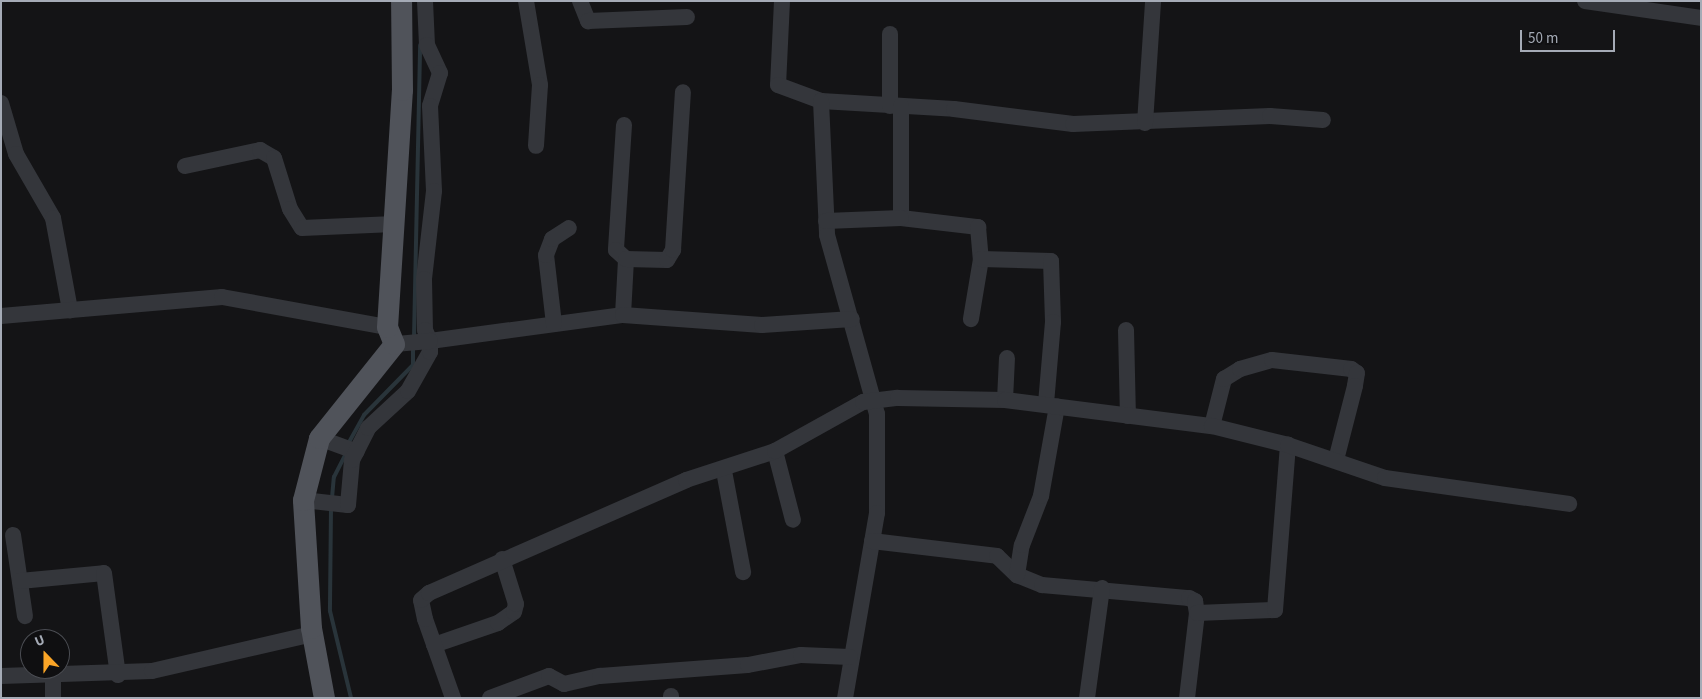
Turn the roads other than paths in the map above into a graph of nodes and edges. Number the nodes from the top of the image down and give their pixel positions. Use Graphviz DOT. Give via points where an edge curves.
graph roads {
  1 [pos="401,1"];
  2 [pos="425,1"];
  3 [pos="526,1"];
  4 [pos="580,1"];
  5 [pos="782,1"];
  6 [pos="1153,1"];
  7 [pos="1585,1"];
  8 [pos="687,17"];
  9 [pos="1701,18"];
  10 [pos="890,34"];
  11 [pos="683,92"];
  12 [pos="821,101"];
  13 [pos="1,103"];
  14 [pos="896,106"];
  15 [pos="1323,120"];
  16 [pos="1145,123"];
  17 [pos="624,125"];
  18 [pos="536,146"];
  19 [pos="185,166"];
  20 [pos="900,218"];
  21 [pos="826,221"];
  22 [pos="394,224"];
  23 [pos="570,228"];
  24 [pos="626,259"];
  25 [pos="980,259"];
  26 [pos="70,310"];
  27 [pos="623,315"];
  28 [pos="1,316"];
  29 [pos="852,319"];
  30 [pos="971,319"];
  31 [pos="554,324"];
  32 [pos="1126,330"];
  33 [pos="394,337"];
  34 [pos="430,341"];
  35 [pos="1008,358"];
  36 [pos="876,400"];
  37 [pos="1005,400"];
  38 [pos="1052,405"];
  39 [pos="1128,416"];
  40 [pos="1212,426"];
  41 [pos="322,439"];
  42 [pos="1288,445"];
  43 [pos="354,450"];
  44 [pos="775,451"];
  45 [pos="1336,460"];
  46 [pos="724,471"];
  47 [pos="307,501"];
  48 [pos="1570,504"];
  49 [pos="793,520"];
  50 [pos="13,535"];
  51 [pos="872,541"];
  52 [pos="502,559"];
  53 [pos="743,572"];
  54 [pos="1017,576"];
  55 [pos="20,581"];
  56 [pos="1102,588"];
  57 [pos="1197,613"];
  58 [pos="25,616"];
  59 [pos="312,634"];
  60 [pos="434,645"];
  61 [pos="850,657"];
  62 [pos="118,675"];
  63 [pos="1,676"];
  64 [pos="20,676"];
  65 [pos="70,676"];
  66 [pos="54,679"];
  67 [pos="568,683"];
  68 [pos="53,698"];
  69 [pos="324,698"];
  70 [pos="453,698"];
  71 [pos="490,698"];
  72 [pos="558,698"];
  73 [pos="845,698"];
  74 [pos="1087,698"];
  75 [pos="1187,698"];
  1 -- 22 [label="main road" via="402,90"];
  2 -- 34 [label="street" via="427,44 440,74 430,106 434,191 424,280 425,330"];
  3 -- 18 [label="street" via="540,84"];
  4 -- 8 [label="street" via="588,21"];
  5 -- 12 [label="street" via="778,84"];
  6 -- 16 [label="street"];
  7 -- 9 [label="street"];
  10 -- 14 [label="street"];
  11 -- 24 [label="street" via="670,258"];
  12 -- 14 [label="street"];
  12 -- 21 [label="street"];
  13 -- 26 [label="street" via="16,154 53,218"];
  14 -- 16 [label="street" via="1058,123"];
  14 -- 20 [label="street"];
  15 -- 16 [label="street" via="1270,116"];
  17 -- 24 [label="street" via="616,250"];
  19 -- 22 [label="street" via="260,150 274,158 290,209 302,228"];
  20 -- 21 [label="street"];
  20 -- 25 [label="street" via="975,225"];
  21 -- 29 [label="street"];
  22 -- 33 [label="main road"];
  23 -- 31 [label="street" via="552,239 546,254"];
  24 -- 27 [label="street"];
  25 -- 30 [label="street"];
  25 -- 38 [label="street" via="1050,261"];
  26 -- 28 [label="street"];
  26 -- 33 [label="street" via="222,298"];
  27 -- 29 [label="street" via="762,325"];
  27 -- 31 [label="street"];
  29 -- 36 [label="street"];
  31 -- 34 [label="street"];
  32 -- 39 [label="street"];
  33 -- 34 [label="street"];
  33 -- 41 [label="main road"];
  34 -- 43 [label="street" via="423,369 408,391 368,428"];
  35 -- 37 [label="street"];
  36 -- 37 [label="street"];
  36 -- 44 [label="street" via="835,415"];
  36 -- 51 [label="street" via="878,476"];
  37 -- 38 [label="street"];
  38 -- 39 [label="street"];
  38 -- 54 [label="street" via="1041,496 1022,545"];
  39 -- 40 [label="street"];
  40 -- 42 [label="street"];
  40 -- 45 [label="street" via="1224,379 1240,369 1272,360 1351,369 1357,373 1355,386"];
  41 -- 43 [label="street"];
  41 -- 47 [label="main road"];
  42 -- 45 [label="street"];
  42 -- 57 [label="street" via="1275,610"];
  43 -- 47 [label="street" via="348,504"];
  44 -- 46 [label="street"];
  44 -- 49 [label="street"];
  45 -- 48 [label="street" via="1385,478"];
  46 -- 52 [label="street" via="686,480"];
  46 -- 53 [label="street"];
  47 -- 59 [label="main road"];
  50 -- 55 [label="street"];
  51 -- 54 [label="street" via="997,556"];
  51 -- 61 [label="street"];
  52 -- 60 [label="street" via="421,600"];
  52 -- 60 [label="street" via="516,604 514,612 498,623"];
  54 -- 56 [label="street" via="1042,585"];
  55 -- 58 [label="street"];
  55 -- 62 [label="street" via="104,573"];
  56 -- 57 [label="street" via="1189,598 1195,601"];
  56 -- 74 [label="street"];
  57 -- 75 [label="street"];
  59 -- 62 [label="street" via="170,668"];
  59 -- 69 [label="main road"];
  60 -- 70 [label="street"];
  61 -- 67 [label="street" via="801,655 754,664 600,676"];
  61 -- 73 [label="street"];
  62 -- 65 [label="street"];
  63 -- 64 [label="street"];
  66 -- 68 [label="street"];
  67 -- 71 [label="street" via="549,676"];
  67 -- 72 [label="street"];
}
